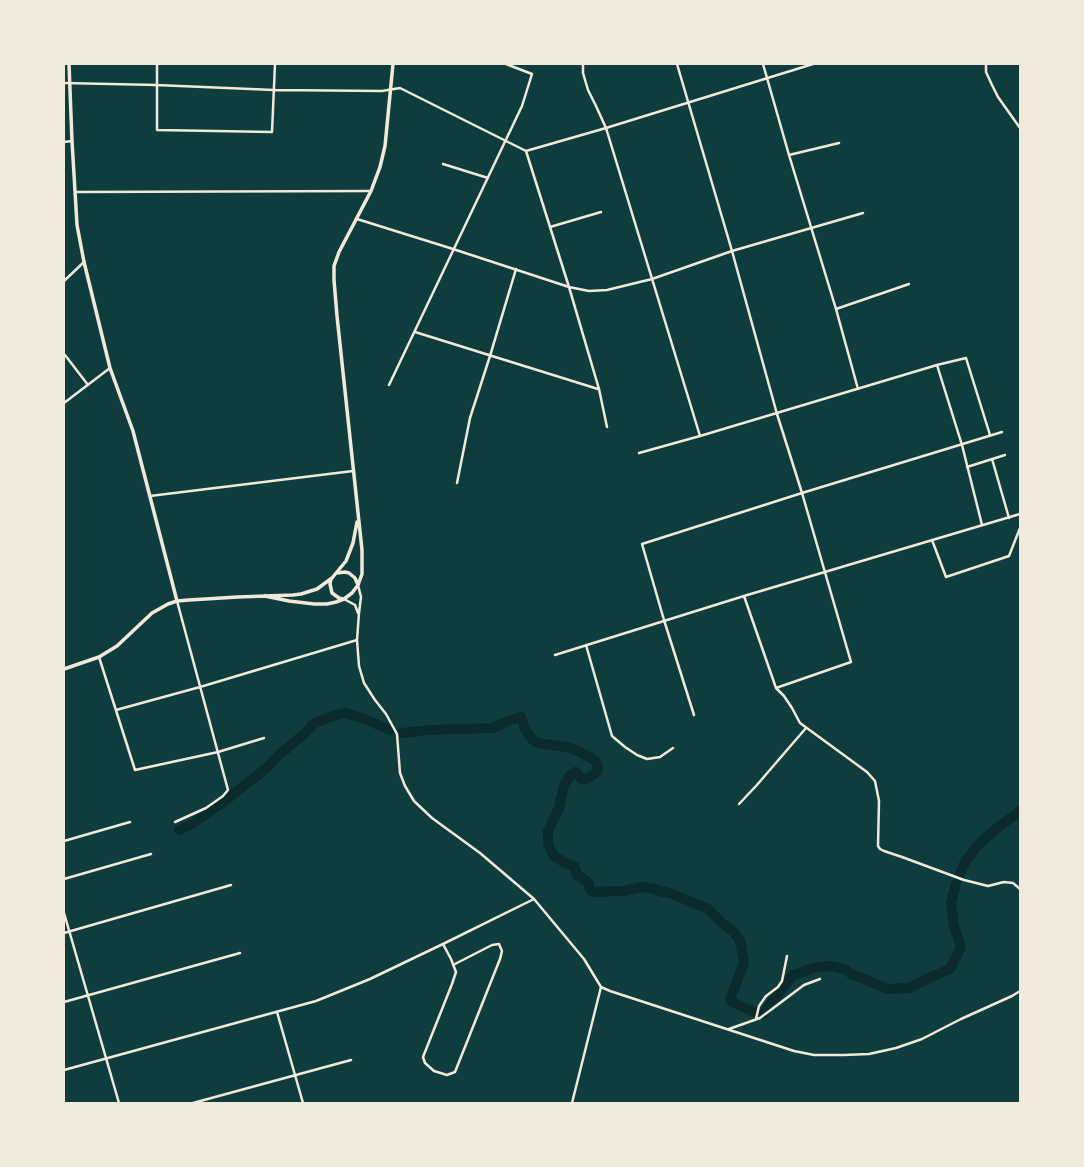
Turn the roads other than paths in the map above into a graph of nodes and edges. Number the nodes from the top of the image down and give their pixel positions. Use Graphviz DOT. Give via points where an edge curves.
graph roads {
  1 [pos="69,64"];
  2 [pos="157,64"];
  3 [pos="275,64"];
  4 [pos="393,64"];
  5 [pos="506,64"];
  6 [pos="583,64"];
  7 [pos="677,64"];
  8 [pos="763,64"];
  9 [pos="813,64"];
  10 [pos="986,64"];
  11 [pos="768,78"];
  12 [pos="64,83"];
  13 [pos="71,83"];
  14 [pos="156,85"];
  15 [pos="390,89"];
  16 [pos="274,90"];
  17 [pos="689,102"];
  18 [pos="606,128"];
  19 [pos="1020,128"];
  20 [pos="72,140"];
  21 [pos="506,141"];
  22 [pos="64,142"];
  23 [pos="839,143"];
  24 [pos="526,151"];
  25 [pos="789,155"];
  26 [pos="443,164"];
  27 [pos="488,178"];
  28 [pos="370,191"];
  29 [pos="75,192"];
  30 [pos="601,212"];
  31 [pos="863,213"];
  32 [pos="357,219"];
  33 [pos="550,227"];
  34 [pos="811,228"];
  35 [pos="453,249"];
  36 [pos="732,251"];
  37 [pos="84,262"];
  38 [pos="516,269"];
  39 [pos="652,279"];
  40 [pos="64,281"];
  41 [pos="909,284"];
  42 [pos="569,287"];
  43 [pos="836,309"];
  44 [pos="415,332"];
  45 [pos="65,355"];
  46 [pos="490,356"];
  47 [pos="937,365"];
  48 [pos="110,368"];
  49 [pos="88,385"];
  50 [pos="389,385"];
  51 [pos="599,389"];
  52 [pos="858,389"];
  53 [pos="64,403"];
  54 [pos="777,414"];
  55 [pos="607,427"];
  56 [pos="1002,432"];
  57 [pos="990,435"];
  58 [pos="700,436"];
  59 [pos="962,444"];
  60 [pos="639,453"];
  61 [pos="1005,455"];
  62 [pos="992,459"];
  63 [pos="968,467"];
  64 [pos="353,471"];
  65 [pos="457,483"];
  66 [pos="802,493"];
  67 [pos="150,496"];
  68 [pos="1020,514"];
  69 [pos="358,517"];
  70 [pos="1009,518"];
  71 [pos="982,526"];
  72 [pos="1020,528"];
  73 [pos="932,540"];
  74 [pos="825,572"];
  75 [pos="336,574"];
  76 [pos="332,578"];
  77 [pos="358,585"];
  78 [pos="265,596"];
  79 [pos="744,596"];
  80 [pos="344,599"];
  81 [pos="177,601"];
  82 [pos="359,613"];
  83 [pos="664,620"];
  84 [pos="358,640"];
  85 [pos="586,645"];
  86 [pos="555,655"];
  87 [pos="99,657"];
  88 [pos="64,669"];
  89 [pos="200,687"];
  90 [pos="776,688"];
  91 [pos="116,710"];
  92 [pos="694,715"];
  93 [pos="806,728"];
  94 [pos="264,738"];
  95 [pos="673,748"];
  96 [pos="218,752"];
  97 [pos="739,804"];
  98 [pos="130,822"];
  99 [pos="175,822"];
  100 [pos="64,841"];
  101 [pos="151,854"];
  102 [pos="64,879"];
  103 [pos="231,885"];
  104 [pos="1020,889"];
  105 [pos="534,899"];
  106 [pos="64,913"];
  107 [pos="70,931"];
  108 [pos="64,933"];
  109 [pos="443,944"];
  110 [pos="240,953"];
  111 [pos="787,956"];
  112 [pos="453,964"];
  113 [pos="820,979"];
  114 [pos="601,986"];
  115 [pos="1020,991"];
  116 [pos="88,996"];
  117 [pos="64,1002"];
  118 [pos="277,1012"];
  119 [pos="756,1020"];
  120 [pos="729,1030"];
  121 [pos="106,1058"];
  122 [pos="351,1060"];
  123 [pos="64,1070"];
  124 [pos="295,1076"];
  125 [pos="119,1103"];
  126 [pos="193,1103"];
  127 [pos="303,1103"];
  128 [pos="572,1103"];
  1 -- 13 [label="main road"];
  2 -- 14 [label="street"];
  3 -- 16 [label="street"];
  4 -- 15 [label="main road"];
  5 -- 21 [label="street" via="532,74 522,106"];
  6 -- 18 [label="street" via="588,90"];
  7 -- 17 [label="street"];
  8 -- 11 [label="street"];
  9 -- 11 [label="street"];
  10 -- 19 [label="street" via="986,72 998,97"];
  11 -- 17 [label="street"];
  11 -- 25 [label="street"];
  12 -- 13 [label="street"];
  13 -- 14 [label="street"];
  13 -- 20 [label="main road"];
  14 -- 16 [label="street"];
  14 -- 16 [label="street" via="157,130 272,132"];
  15 -- 16 [label="street"];
  15 -- 21 [label="street" via="400,88"];
  15 -- 28 [label="main road" via="385,146"];
  17 -- 18 [label="street"];
  17 -- 36 [label="street"];
  18 -- 24 [label="street"];
  18 -- 39 [label="street"];
  20 -- 22 [label="street"];
  20 -- 29 [label="main road"];
  21 -- 24 [label="street"];
  21 -- 27 [label="street"];
  23 -- 25 [label="street"];
  24 -- 33 [label="street"];
  25 -- 34 [label="street"];
  26 -- 27 [label="street"];
  27 -- 35 [label="street"];
  28 -- 29 [label="street"];
  28 -- 32 [label="main road"];
  29 -- 37 [label="main road" via="76,225"];
  30 -- 33 [label="street"];
  31 -- 34 [label="street"];
  32 -- 35 [label="street"];
  32 -- 64 [label="main road" via="334,266"];
  33 -- 42 [label="street"];
  34 -- 36 [label="street"];
  34 -- 43 [label="street"];
  35 -- 38 [label="street"];
  35 -- 44 [label="street"];
  36 -- 39 [label="street"];
  36 -- 54 [label="street"];
  37 -- 40 [label="street"];
  37 -- 48 [label="main road"];
  38 -- 42 [label="street"];
  38 -- 46 [label="street"];
  39 -- 42 [label="street" via="607,290 589,291"];
  39 -- 58 [label="street"];
  41 -- 43 [label="street"];
  42 -- 51 [label="street"];
  43 -- 52 [label="street"];
  44 -- 46 [label="street"];
  44 -- 50 [label="street"];
  45 -- 49 [label="street"];
  46 -- 51 [label="street"];
  46 -- 65 [label="street" via="470,418"];
  47 -- 52 [label="street"];
  47 -- 57 [label="street" via="966,358"];
  47 -- 59 [label="street"];
  48 -- 49 [label="street"];
  48 -- 67 [label="main road" via="133,431"];
  49 -- 53 [label="street"];
  51 -- 55 [label="street"];
  52 -- 54 [label="street"];
  54 -- 58 [label="street"];
  54 -- 66 [label="street"];
  56 -- 57 [label="street"];
  57 -- 59 [label="street"];
  58 -- 60 [label="street"];
  59 -- 63 [label="street"];
  59 -- 66 [label="street"];
  61 -- 62 [label="street"];
  62 -- 63 [label="street"];
  62 -- 70 [label="street"];
  63 -- 71 [label="street"];
  64 -- 67 [label="street"];
  64 -- 69 [label="main road"];
  66 -- 74 [label="street"];
  66 -- 83 [label="street" via="642,544"];
  67 -- 81 [label="main road"];
  68 -- 70 [label="street"];
  69 -- 75 [label="main road" via="352,549"];
  69 -- 77 [label="main road" via="362,574"];
  70 -- 71 [label="street"];
  71 -- 73 [label="street"];
  72 -- 73 [label="street" via="1009,556 946,577"];
  73 -- 74 [label="street"];
  74 -- 79 [label="street"];
  74 -- 90 [label="street" via="850,662"];
  75 -- 76 [label="main road"];
  75 -- 77 [label="main road" via="349,573"];
  76 -- 78 [label="main road" via="317,589 306,593"];
  76 -- 80 [label="main road" via="332,593"];
  77 -- 80 [label="main road"];
  77 -- 82 [label="street" via="361,597"];
  78 -- 80 [label="main road" via="321,604"];
  78 -- 81 [label="main road"];
  79 -- 83 [label="street"];
  79 -- 90 [label="street"];
  80 -- 82 [label="street" via="354,605"];
  81 -- 87 [label="main road" via="152,613 117,646"];
  81 -- 89 [label="street"];
  82 -- 84 [label="street"];
  83 -- 85 [label="street"];
  83 -- 92 [label="street"];
  84 -- 89 [label="street"];
  84 -- 105 [label="street" via="364,683 395,728 400,773 414,801"];
  85 -- 86 [label="street"];
  85 -- 95 [label="street" via="612,736 637,755 647,759 660,758"];
  87 -- 88 [label="main road"];
  87 -- 91 [label="street"];
  89 -- 91 [label="street"];
  89 -- 96 [label="street"];
  90 -- 93 [label="street" via="792,708 800,724"];
  91 -- 96 [label="street" via="135,770"];
  93 -- 97 [label="street"];
  93 -- 104 [label="street" via="867,772 874,781 879,801 880,849 964,880 988,886 1004,882 1013,883"];
  94 -- 96 [label="street"];
  96 -- 99 [label="street" via="228,790 206,808"];
  98 -- 100 [label="street"];
  101 -- 102 [label="street"];
  103 -- 107 [label="street"];
  105 -- 109 [label="street"];
  105 -- 114 [label="street" via="584,959"];
  106 -- 107 [label="street"];
  107 -- 108 [label="street"];
  107 -- 116 [label="street"];
  109 -- 112 [label="street"];
  109 -- 118 [label="street" via="316,1001"];
  110 -- 116 [label="street"];
  111 -- 119 [label="street" via="782,981 759,1006"];
  112 -- 112 [label="street" via="456,972 423,1057 425,1063 434,1071 446,1075 455,1072 500,958 500,944 492,945"];
  113 -- 119 [label="street" via="804,985"];
  114 -- 120 [label="street"];
  114 -- 128 [label="street"];
  115 -- 120 [label="street" via="922,1039 869,1054 844,1056 794,1051"];
  116 -- 117 [label="street"];
  116 -- 121 [label="street"];
  118 -- 121 [label="street"];
  118 -- 124 [label="street"];
  119 -- 120 [label="street"];
  121 -- 123 [label="street"];
  121 -- 125 [label="street"];
  122 -- 124 [label="street"];
  124 -- 126 [label="street"];
  124 -- 127 [label="street"];
}
